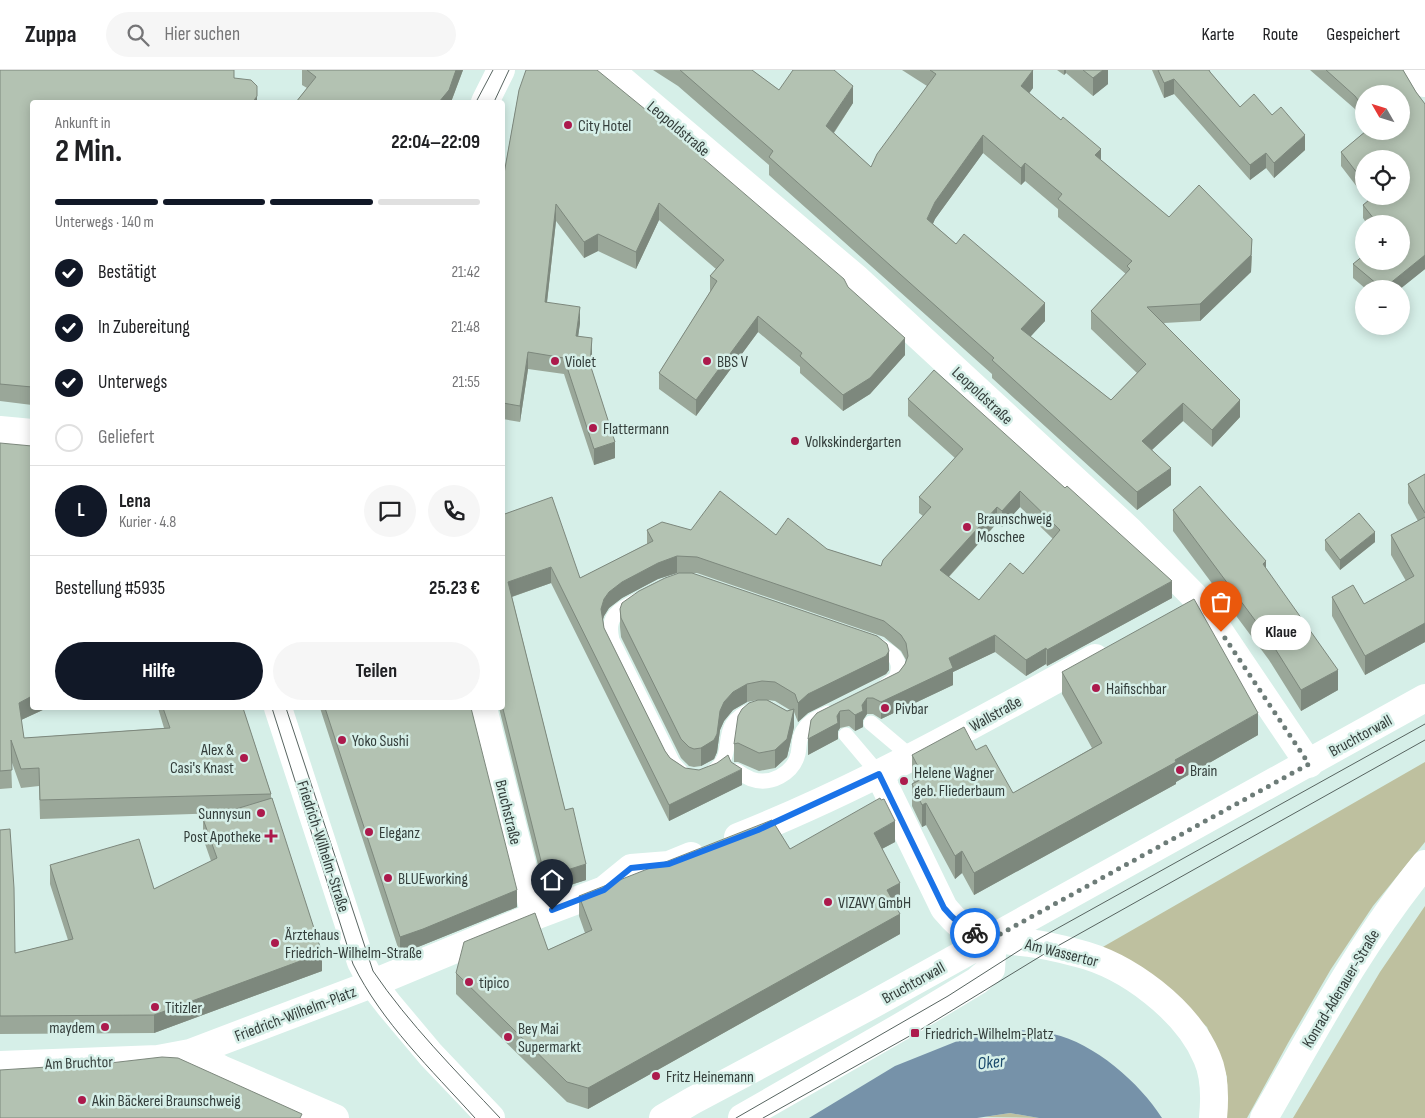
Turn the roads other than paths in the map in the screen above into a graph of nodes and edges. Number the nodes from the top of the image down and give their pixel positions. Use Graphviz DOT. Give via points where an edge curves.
graph roads {
  1 [pos="610,70"];
  2 [pos="1418,70"];
  3 [pos="1425,83"];
  4 [pos="0,430"];
  5 [pos="30,433"];
  6 [pos="647,596"];
  7 [pos="1199,600"];
  8 [pos="1173,615"];
  9 [pos="853,636"];
  10 [pos="1112,648"];
  11 [pos="870,693"];
  12 [pos="1425,698"];
  13 [pos="845,705"];
  14 [pos="769,709"];
  15 [pos="279,710"];
  16 [pos="484,710"];
  17 [pos="871,723"];
  18 [pos="846,735"];
  19 [pos="929,749"];
  20 [pos="1309,764"];
  21 [pos="737,771"];
  22 [pos="879,774"];
  23 [pos="1425,864"];
  24 [pos="535,916"];
  25 [pos="993,938"];
  26 [pos="372,983"];
  27 [pos="190,1053"];
  28 [pos="158,1059"];
  29 [pos="0,1065"];
  30 [pos="335,1118"];
  31 [pos="491,1118"];
  32 [pos="663,1118"];
  33 [pos="742,1118"];
  34 [pos="1213,1118"];
  35 [pos="1264,1118"];
  1 -- 7 [label="street, Leopoldstraße" via="857,278 1130,531"];
  2 -- 3 [label="street"];
  4 -- 5 [label="street"];
  6 -- 14 [label="lane" via="622,608 611,622 610,630 679,771 694,778 714,771 724,760 730,729 737,720 746,712"];
  7 -- 8 [label="street"];
  7 -- 20 [label="street, Leopoldstraße"];
  9 -- 11 [label="lane" via="889,650 899,666 892,682"];
  10 -- 19 [label="street, Wallstraße"];
  12 -- 20 [label="street, Bruchtorwall"];
  13 -- 21 [label="lane" via="806,726 796,760 784,774 774,780 762,781 750,779"];
  15 -- 26 [label="street, Friedrich-Wilhelm-Straße" via="361,962"];
  16 -- 24 [label="street, Bruchstraße"];
  17 -- 19 [label="lane" via="903,750 918,752"];
  18 -- 22 [label="lane"];
  19 -- 22 [label="street, Wallstraße"];
  20 -- 25 [label="street, Bruchtorwall"];
  22 -- 24 [label="street, Wallstraße" via="758,830 669,864 631,868 604,890"];
  22 -- 25 [label="street, Am Wassertor" via="944,908 965,929"];
  23 -- 35 [label="street, Konrad-Adenauer-Straße" via="1362,949"];
  24 -- 26 [label="street, Wallstraße"];
  25 -- 32 [label="street, Bruchtorwall"];
  25 -- 33 [label="street" via="991,969 977,981"];
  25 -- 34 [label="street, Am Wassertor" via="1080,953 1108,964 1148,988 1177,1014 1198,1039 1208,1060 1214,1085"];
  26 -- 27 [label="street, Friedrich-Wilhelm-Platz"];
  26 -- 31 [label="street, Friedrich-Wilhelm-Platz" via="431,1055"];
  27 -- 28 [label="street, Friedrich-Wilhelm-Platz"];
  27 -- 30 [label="street"];
  28 -- 29 [label="street, Am Bruchtor"];
}
